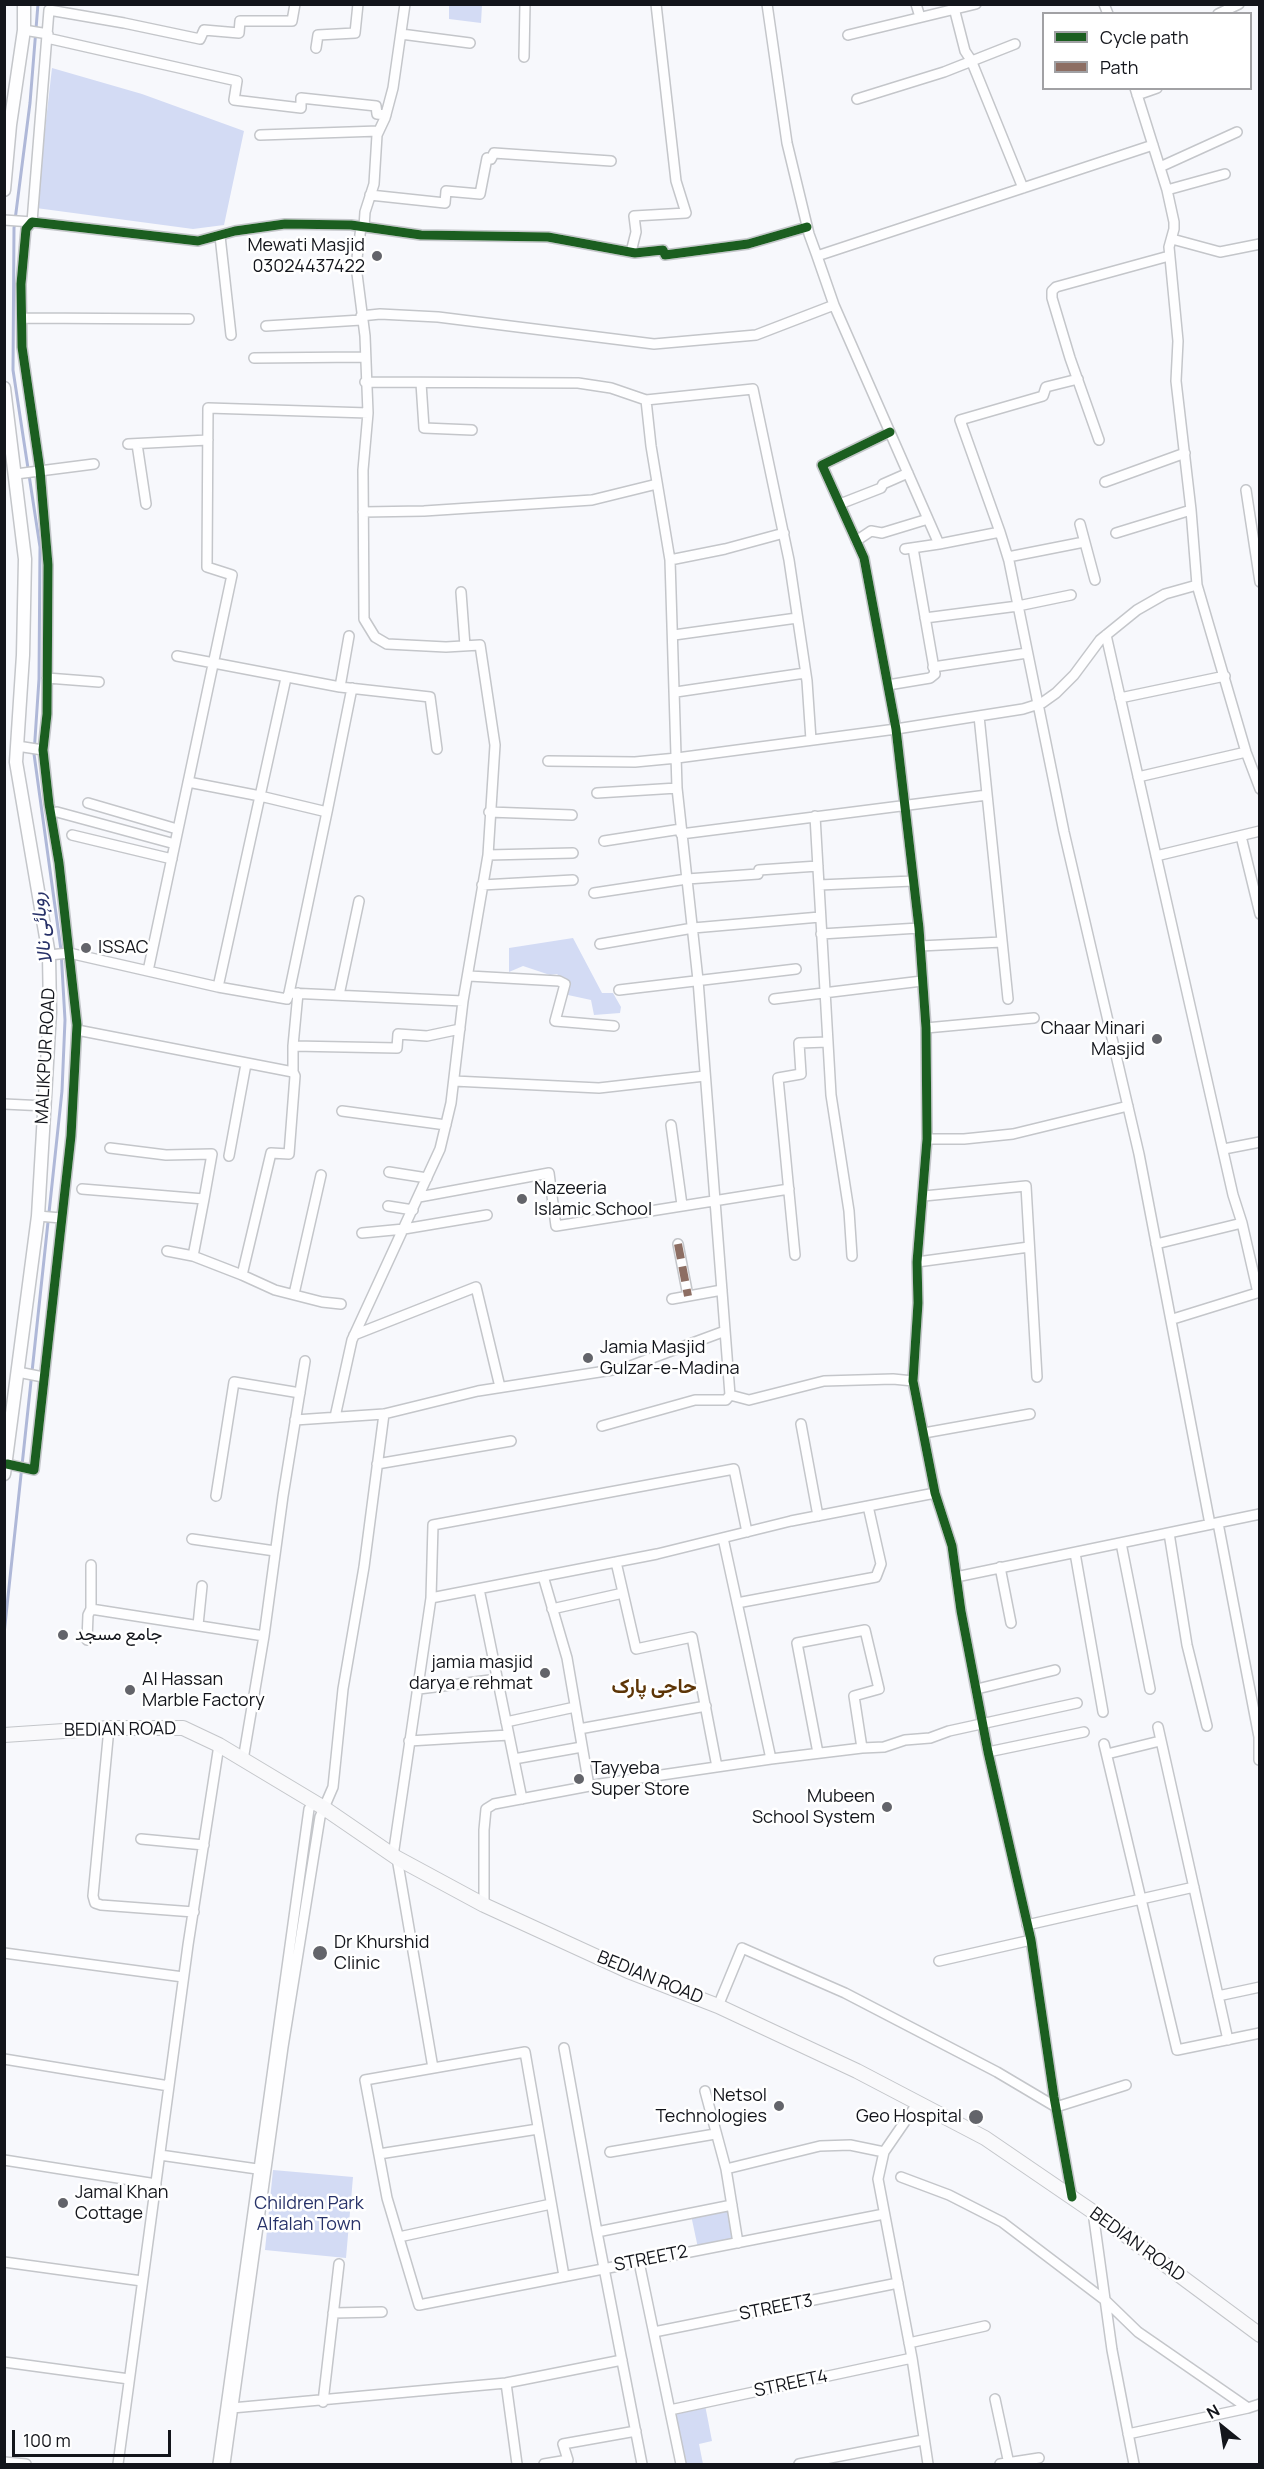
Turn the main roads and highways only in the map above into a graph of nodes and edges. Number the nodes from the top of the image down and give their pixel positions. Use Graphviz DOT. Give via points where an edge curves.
graph roads {
  1 [pos="4,1735"];
  2 [pos="1260,2335"];
  1 -- 2 [label="main road, BEDIAN ROAD" via="183,1728 219,1744 395,1857 484,1905 628,1971 718,2006 985,2138"];
}
